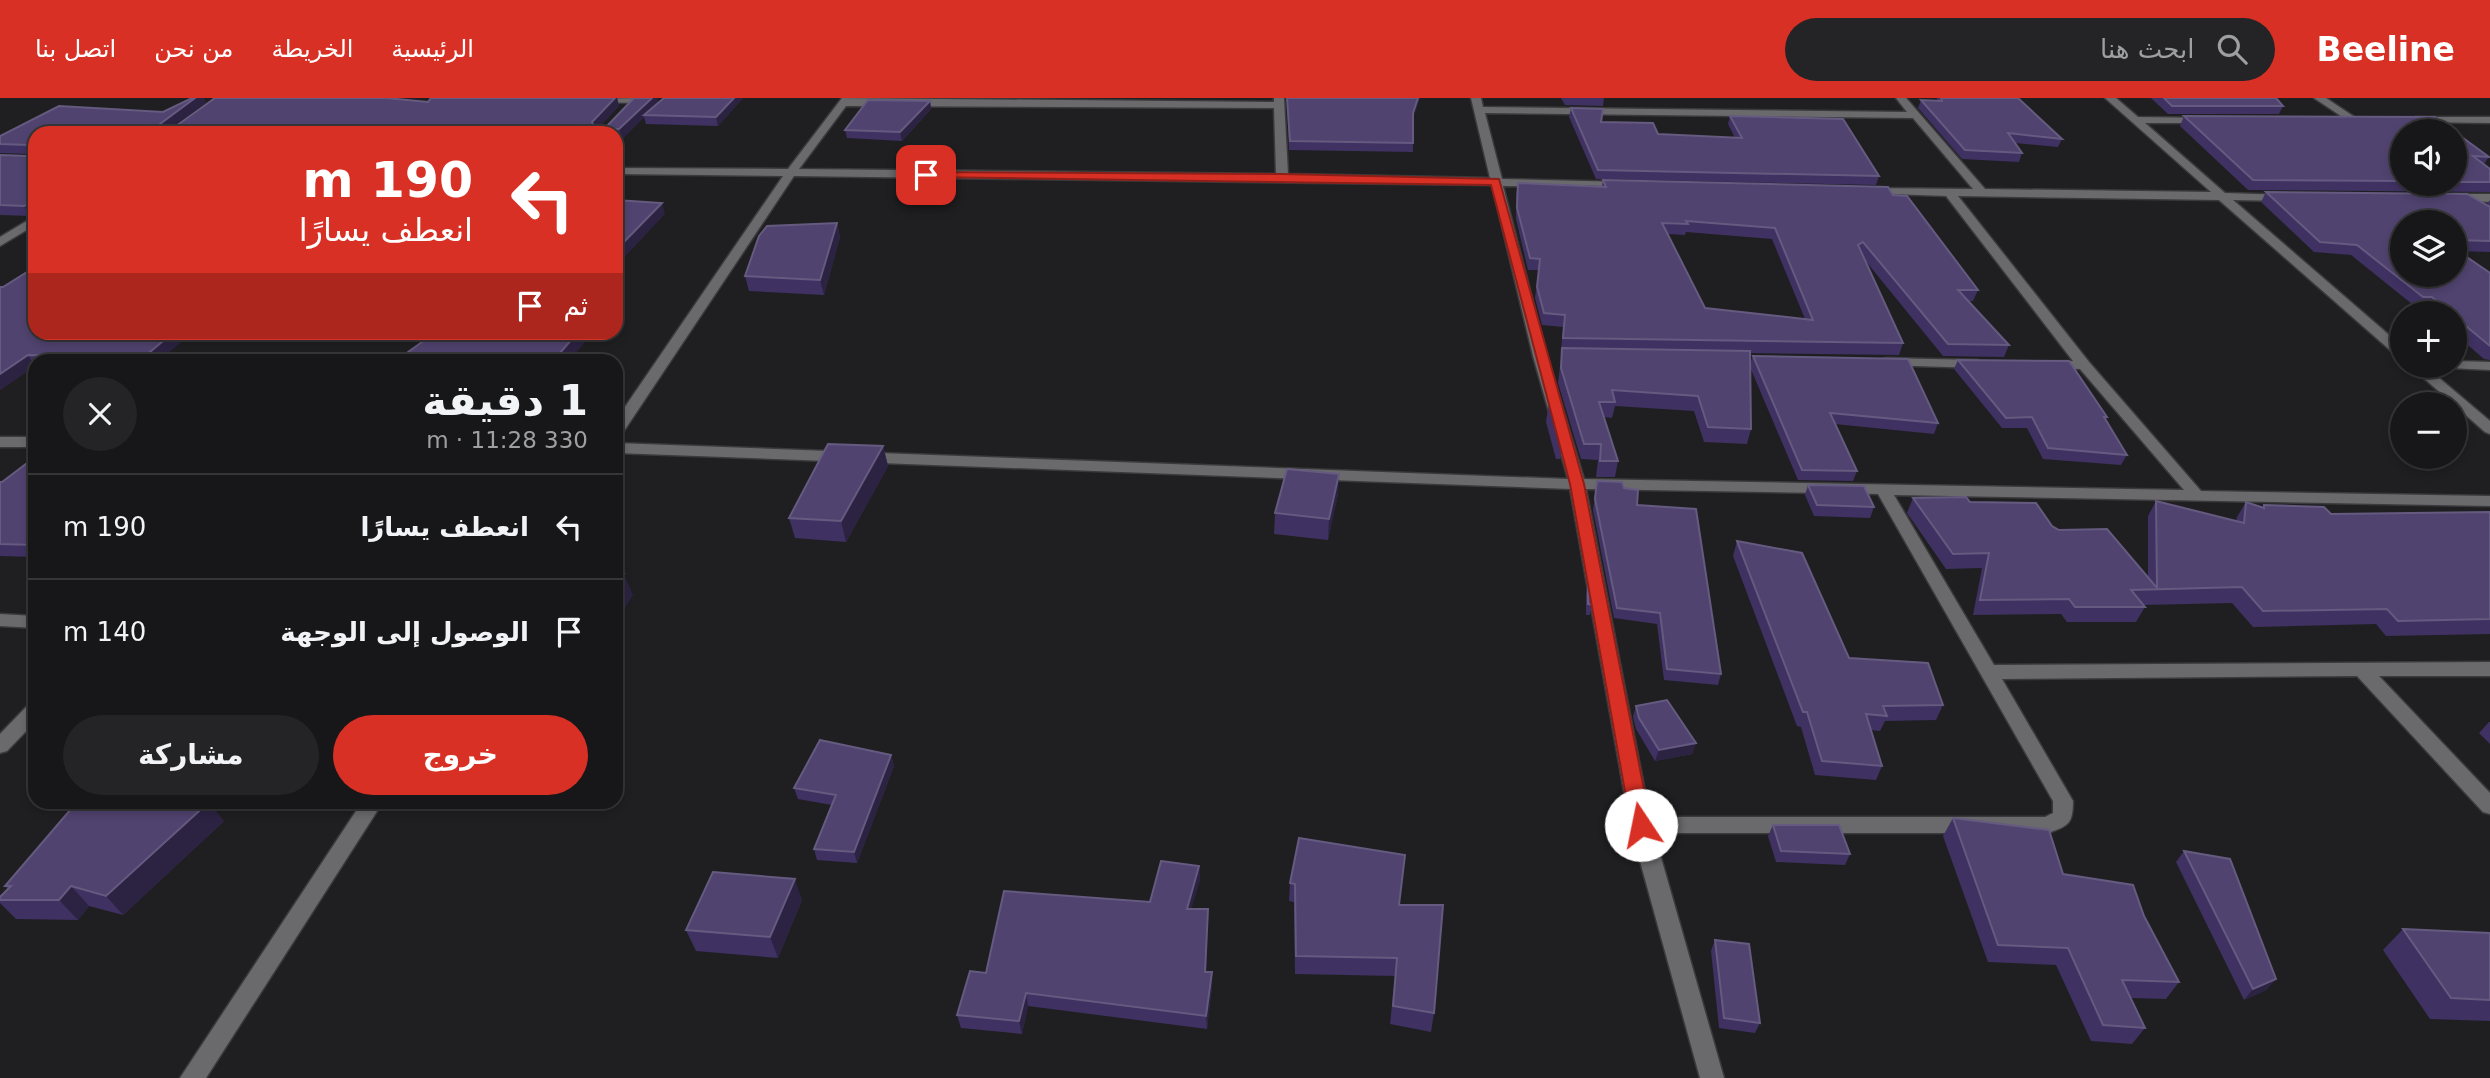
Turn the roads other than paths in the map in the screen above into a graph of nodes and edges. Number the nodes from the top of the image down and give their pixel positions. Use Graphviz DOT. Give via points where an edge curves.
graph roads {
  1 [pos="1675,98"];
  2 [pos="1901,98"];
  3 [pos="2110,98"];
  4 [pos="2319,98"];
  5 [pos="583,99"];
  6 [pos="846,100"];
  7 [pos="1050,100"];
  8 [pos="1279,101"];
  9 [pos="632,102"];
  10 [pos="1477,104"];
  11 [pos="1682,111"];
  12 [pos="1915,115"];
  13 [pos="2136,120"];
  14 [pos="2218,120"];
  15 [pos="2326,120"];
  16 [pos="2354,120"];
  17 [pos="2367,120"];
  18 [pos="2467,120"];
  19 [pos="2490,120"];
  20 [pos="623,171"];
  21 [pos="790,174"];
  22 [pos="1282,177"];
  23 [pos="1495,182"];
  24 [pos="1633,185"];
  25 [pos="1854,191"];
  26 [pos="1950,193"];
  27 [pos="1983,194"];
  28 [pos="2221,196"];
  29 [pos="2303,197"];
  30 [pos="2438,198"];
  31 [pos="2465,198"];
  32 [pos="2490,198"];
  33 [pos="2482,209"];
  34 [pos="28,224"];
  35 [pos="0,242"];
  36 [pos="2390,343"];
  37 [pos="1875,362"];
  38 [pos="1986,364"];
  39 [pos="2028,365"];
  40 [pos="2084,365"];
  41 [pos="2467,365"];
  42 [pos="2490,366"];
  43 [pos="2431,378"];
  44 [pos="623,421"];
  45 [pos="2490,429"];
  46 [pos="0,442"];
  47 [pos="28,442"];
  48 [pos="623,448"];
  49 [pos="1577,484"];
  50 [pos="1882,490"];
  51 [pos="2198,497"];
  52 [pos="2490,501"];
  53 [pos="0,620"];
  54 [pos="28,622"];
  55 [pos="2361,669"];
  56 [pos="2490,669"];
  57 [pos="1987,671"];
  58 [pos="28,717"];
  59 [pos="0,746"];
  60 [pos="2490,806"];
  61 [pos="368,809"];
  62 [pos="1641,825"];
  63 [pos="192,1078"];
  64 [pos="1712,1078"];
  1 -- 11 [label="street"];
  2 -- 12 [label="street"];
  3 -- 13 [label="street"];
  4 -- 16 [label="street"];
  5 -- 9 [label="street"];
  6 -- 7 [label="street"];
  6 -- 21 [label="street"];
  7 -- 8 [label="street"];
  8 -- 22 [label="street"];
  10 -- 11 [label="street"];
  10 -- 23 [label="street"];
  11 -- 12 [label="street"];
  12 -- 27 [label="street"];
  13 -- 14 [label="street"];
  13 -- 28 [label="street"];
  15 -- 16 [label="street"];
  16 -- 17 [label="street"];
  18 -- 19 [label="street"];
  20 -- 21 [label="street"];
  21 -- 22 [label="street"];
  21 -- 44 [label="street"];
  22 -- 23 [label="street"];
  23 -- 24 [label="street"];
  23 -- 49 [label="street" via="1547,356"];
  25 -- 26 [label="street"];
  26 -- 27 [label="street"];
  26 -- 40 [label="street"];
  27 -- 28 [label="street"];
  28 -- 29 [label="street"];
  28 -- 36 [label="street"];
  30 -- 31 [label="street"];
  31 -- 32 [label="street"];
  31 -- 33 [label="street"];
  34 -- 35 [label="street"];
  37 -- 38 [label="street"];
  39 -- 40 [label="street"];
  40 -- 51 [label="street"];
  41 -- 42 [label="street"];
  43 -- 45 [label="street"];
  46 -- 47 [label="street"];
  48 -- 49 [label="street"];
  49 -- 50 [label="street"];
  49 -- 62 [label="street"];
  50 -- 51 [label="street"];
  50 -- 57 [label="street"];
  51 -- 52 [label="street"];
  53 -- 54 [label="street"];
  55 -- 56 [label="street"];
  55 -- 57 [label="street"];
  55 -- 60 [label="street"];
  57 -- 62 [label="street" via="2063,801 2063,817 2048,825"];
  58 -- 59 [label="street"];
  61 -- 63 [label="street"];
  62 -- 64 [label="street"];
}
